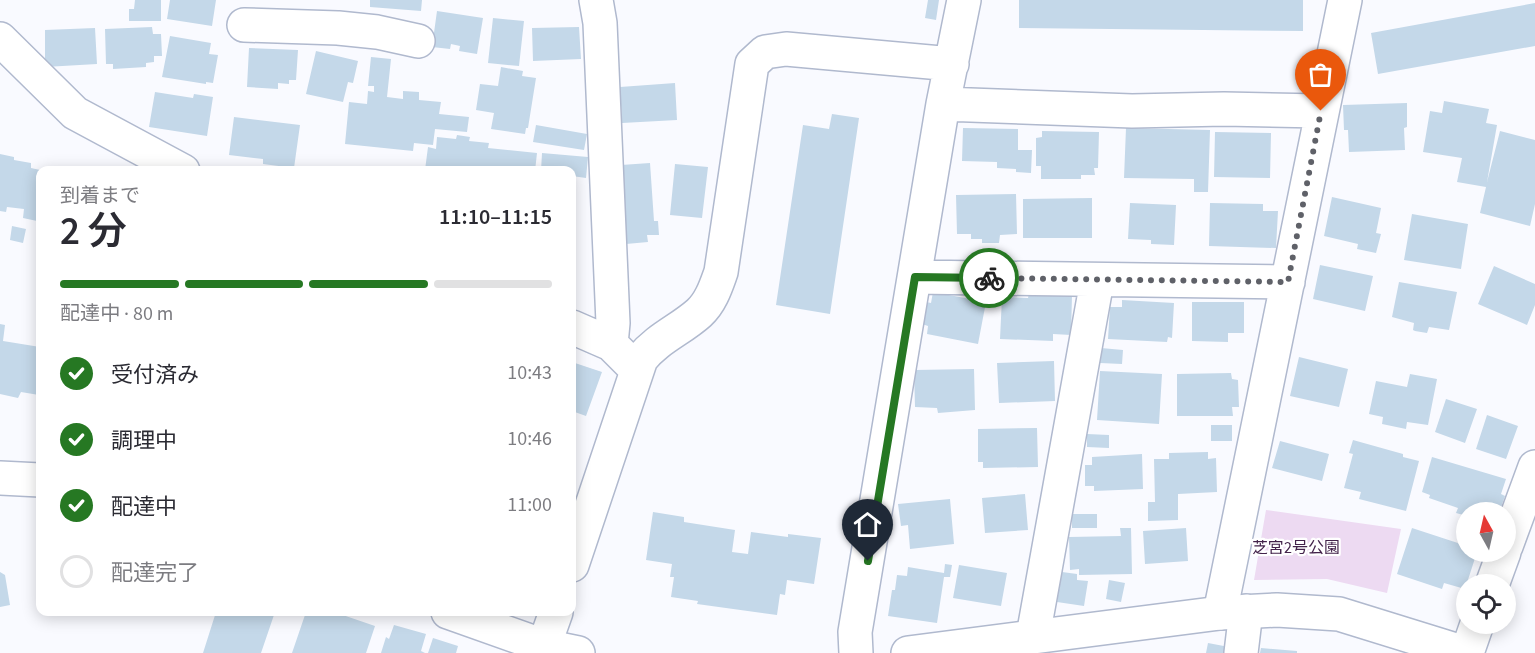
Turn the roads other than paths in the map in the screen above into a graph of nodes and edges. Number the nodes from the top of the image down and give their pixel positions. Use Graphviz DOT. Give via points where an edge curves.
graph roads {
  1 [pos="596,0"];
  2 [pos="964,0"];
  3 [pos="1346,0"];
  4 [pos="341,14"];
  5 [pos="244,25"];
  6 [pos="0,39"];
  7 [pos="418,41"];
  8 [pos="952,64"];
  9 [pos="943,104"];
  10 [pos="1321,111"];
  11 [pos="174,166"];
  12 [pos="915,277"];
  13 [pos="1097,280"];
  14 [pos="1288,282"];
  15 [pos="576,329"];
  16 [pos="611,344"];
  17 [pos="637,370"];
  18 [pos="1535,467"];
  19 [pos="0,478"];
  20 [pos="36,480"];
  21 [pos="1516,519"];
  22 [pos="576,553"];
  23 [pos="1233,612"];
  24 [pos="459,616"];
  25 [pos="555,616"];
  26 [pos="1473,634"];
  27 [pos="1034,636"];
  28 [pos="544,646"];
  29 [pos="578,653"];
  30 [pos="856,653"];
  31 [pos="914,653"];
  32 [pos="1241,653"];
  33 [pos="1466,653"];
  1 -- 16 [label="street"];
  2 -- 8 [label="street"];
  3 -- 10 [label="street"];
  4 -- 5 [label="street"];
  4 -- 7 [label="street" via="377,32"];
  6 -- 11 [label="street" via="75,113"];
  8 -- 9 [label="street"];
  8 -- 17 [label="street" via="786,49 773,49 757,58 750,73 721,272 715,288 700,312 655,343"];
  9 -- 10 [label="street" via="1132,111"];
  9 -- 12 [label="street"];
  10 -- 14 [label="street"];
  12 -- 13 [label="street"];
  12 -- 30 [label="street" via="855,632"];
  13 -- 14 [label="street"];
  13 -- 27 [label="street"];
  14 -- 23 [label="street"];
  15 -- 16 [label="street"];
  16 -- 17 [label="street"];
  17 -- 22 [label="street"];
  18 -- 21 [label="street"];
  19 -- 20 [label="street"];
  23 -- 27 [label="street"];
  23 -- 32 [label="street"];
  23 -- 33 [label="street" via="1339,614"];
  24 -- 28 [label="street"];
  25 -- 28 [label="street"];
  26 -- 33 [label="street"];
  27 -- 31 [label="street"];
  28 -- 29 [label="street"];
}
